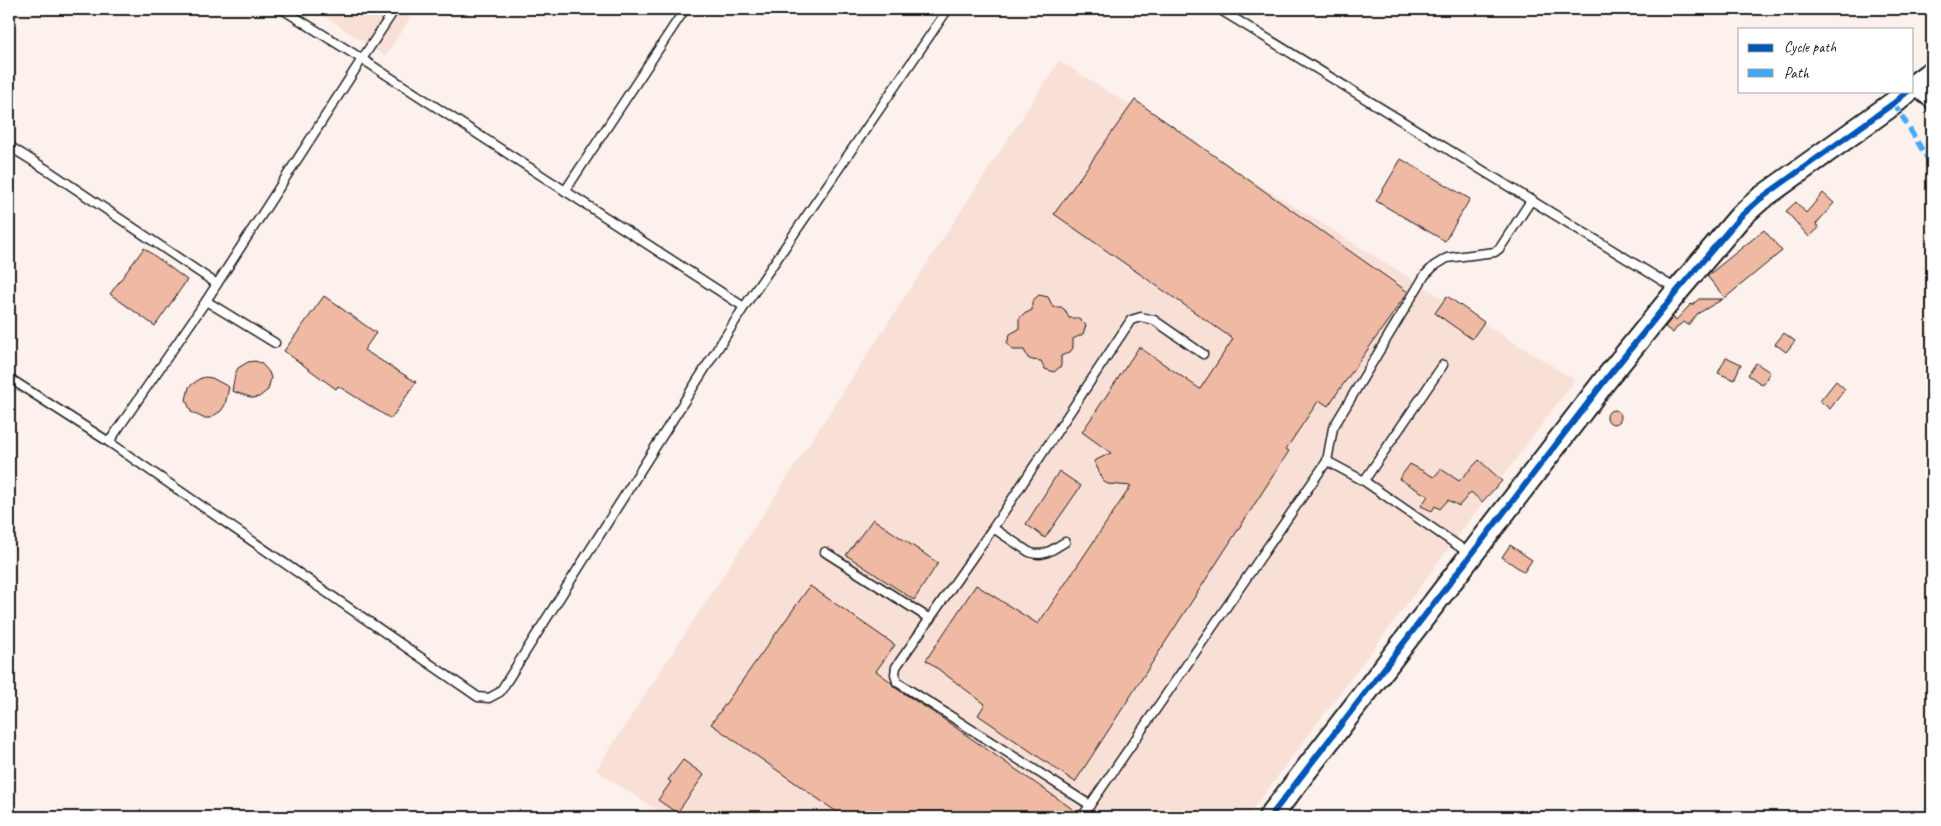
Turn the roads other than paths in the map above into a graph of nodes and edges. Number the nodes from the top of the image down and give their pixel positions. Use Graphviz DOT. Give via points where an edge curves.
graph roads {
  1 [pos="282,9"];
  2 [pos="395,9"];
  3 [pos="685,9"];
  4 [pos="948,9"];
  5 [pos="1219,9"];
  6 [pos="362,59"];
  7 [pos="1932,72"];
  8 [pos="1914,86"];
  9 [pos="1914,90"];
  10 [pos="1906,92"];
  11 [pos="1932,100"];
  12 [pos="9,146"];
  13 [pos="565,191"];
  14 [pos="1532,199"];
  15 [pos="217,284"];
  16 [pos="1678,290"];
  17 [pos="206,300"];
  18 [pos="744,307"];
  19 [pos="275,343"];
  20 [pos="1203,354"];
  21 [pos="1443,364"];
  22 [pos="9,378"];
  23 [pos="110,442"];
  24 [pos="1327,461"];
  25 [pos="1364,481"];
  26 [pos="994,528"];
  27 [pos="1065,542"];
  28 [pos="825,552"];
  29 [pos="1472,555"];
  30 [pos="930,619"];
  31 [pos="1090,806"];
  32 [pos="1082,817"];
  33 [pos="1270,817"];
  1 -- 6 [label="lane"];
  2 -- 6 [label="lane"];
  3 -- 13 [label="lane"];
  4 -- 18 [label="lane"];
  5 -- 14 [label="lane"];
  6 -- 13 [label="lane"];
  6 -- 15 [label="lane"];
  7 -- 8 [label="street"];
  9 -- 11 [label="street"];
  10 -- 16 [label="street" via="1751,207"];
  12 -- 15 [label="lane"];
  13 -- 18 [label="lane"];
  14 -- 16 [label="lane"];
  14 -- 24 [label="lane" via="1500,248 1494,252 1448,258 1425,274 1333,428"];
  15 -- 17 [label="lane"];
  16 -- 29 [label="street"];
  17 -- 19 [label="lane"];
  17 -- 23 [label="lane"];
  18 -- 23 [label="lane" via="500,692 489,698 478,697"];
  20 -- 26 [label="lane" via="1154,320 1141,317 1131,320"];
  21 -- 25 [label="lane"];
  22 -- 23 [label="lane"];
  24 -- 25 [label="lane"];
  24 -- 31 [label="lane"];
  25 -- 29 [label="lane"];
  26 -- 27 [label="lane" via="1035,554 1043,555"];
  26 -- 30 [label="lane"];
  28 -- 30 [label="lane"];
  29 -- 33 [label="street"];
  30 -- 31 [label="lane" via="896,667 897,682"];
  31 -- 32 [label="lane"];
}
